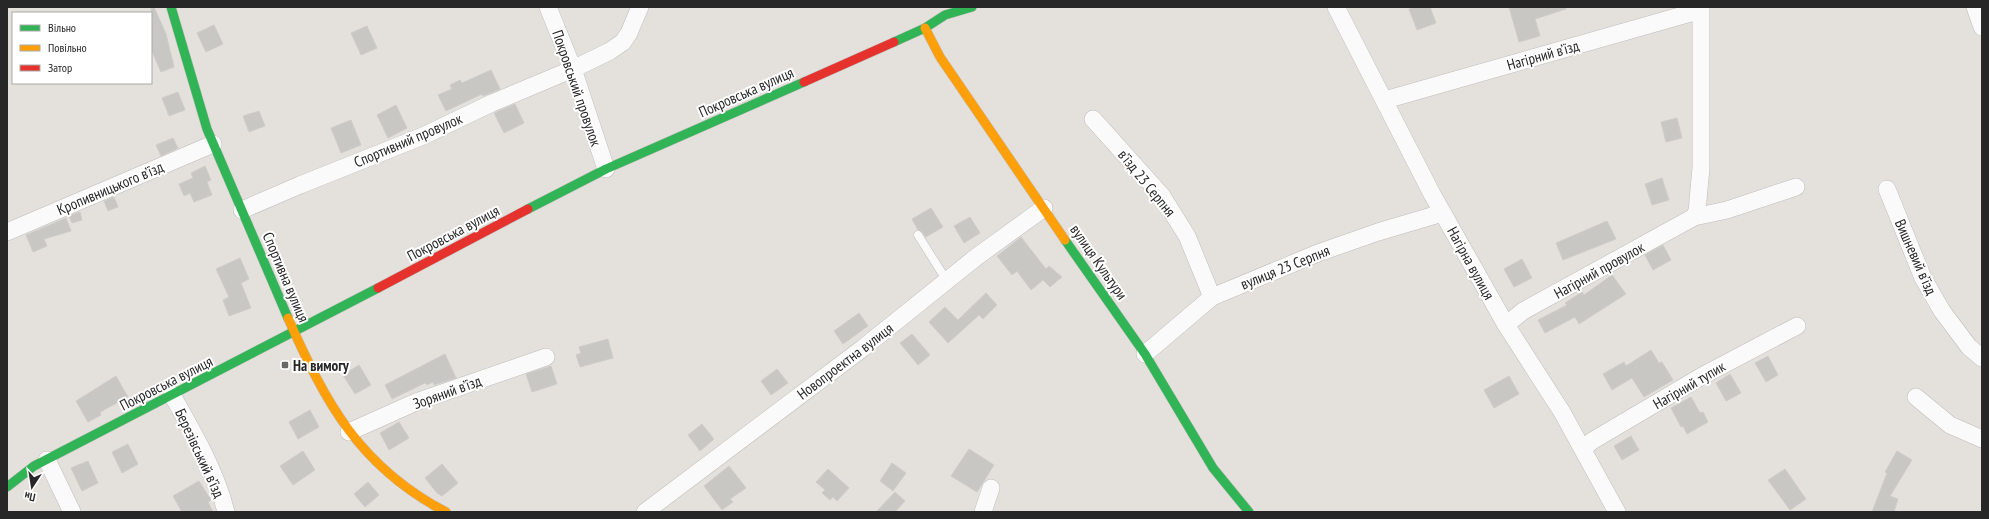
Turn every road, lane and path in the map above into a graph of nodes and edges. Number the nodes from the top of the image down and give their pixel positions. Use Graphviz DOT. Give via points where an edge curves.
graph roads {
  1 [pos="171,7"];
  2 [pos="548,7"];
  3 [pos="640,7"];
  4 [pos="972,7"];
  5 [pos="1336,7"];
  6 [pos="1975,7"];
  7 [pos="1701,8"];
  8 [pos="943,11"];
  9 [pos="1982,27"];
  10 [pos="925,28"];
  11 [pos="573,69"];
  12 [pos="1385,100"];
  13 [pos="1093,119"];
  14 [pos="213,144"];
  15 [pos="606,169"];
  16 [pos="1796,187"];
  17 [pos="1887,189"];
  18 [pos="1044,208"];
  19 [pos="242,210"];
  20 [pos="1442,213"];
  21 [pos="1694,217"];
  22 [pos="7,232"];
  23 [pos="918,235"];
  24 [pos="947,281"];
  25 [pos="1212,297"];
  26 [pos="1506,325"];
  27 [pos="1797,326"];
  28 [pos="294,332"];
  29 [pos="1145,354"];
  30 [pos="546,357"];
  31 [pos="1982,358"];
  32 [pos="172,395"];
  33 [pos="1916,397"];
  34 [pos="349,432"];
  35 [pos="1982,439"];
  36 [pos="1583,449"];
  37 [pos="47,460"];
  38 [pos="7,487"];
  39 [pos="991,488"];
  40 [pos="72,512"];
  41 [pos="226,512"];
  42 [pos="446,512"];
  43 [pos="645,512"];
  44 [pos="983,512"];
  45 [pos="1249,512"];
  46 [pos="1617,512"];
  1 -- 14 [label="street, Спортивна вулиця"];
  2 -- 11 [label="street, Покровський провулок"];
  3 -- 11 [label="street, Спортивний провулок" via="632,29 623,42"];
  4 -- 8 [label="street"];
  5 -- 12 [label="street, Нагірна вулиця"];
  6 -- 9 [label="street"];
  7 -- 12 [label="street, Нагірний в’їзд"];
  7 -- 21 [label="street" via="1701,168 1697,211"];
  8 -- 10 [label="street"];
  10 -- 15 [label="street, Покровська вулиця"];
  10 -- 18 [label="street, вулиця Культури" via="944,64"];
  11 -- 15 [label="street, Покровський провулок"];
  11 -- 19 [label="street, Спортивний провулок" via="423,136"];
  12 -- 20 [label="street, Нагірна вулиця"];
  13 -- 25 [label="street, в’їзд 23 Серпня" via="1162,196 1187,236"];
  14 -- 19 [label="street, Спортивна вулиця"];
  14 -- 22 [label="street, Кропивницького в’їзд"];
  15 -- 28 [label="street, Покровська вулиця"];
  16 -- 21 [label="street, Нагірний провулок" via="1727,210"];
  17 -- 31 [label="street, Вишневий в’їзд" via="1923,278 1942,311 1969,347"];
  18 -- 24 [label="street, Новопроектна вулиця"];
  18 -- 29 [label="street, вулиця Культури"];
  19 -- 28 [label="street, Спортивна вулиця"];
  20 -- 25 [label="street, вулиця 23 Серпня" via="1370,234"];
  20 -- 26 [label="street, Нагірна вулиця"];
  21 -- 26 [label="street, Нагірний провулок" via="1523,311"];
  23 -- 24 [label="lane"];
  24 -- 43 [label="street, Новопроектна вулиця" via="863,348"];
  25 -- 29 [label="street, вулиця 23 Серпня"];
  26 -- 36 [label="street, Нагірна вулиця"];
  27 -- 36 [label="street, Нагірний тупик" via="1702,376 1592,441"];
  28 -- 32 [label="street, Покровська вулиця"];
  28 -- 34 [label="street, Спортивна вулиця" via="318,381"];
  29 -- 45 [label="street, вулиця Культури" via="1213,468"];
  30 -- 34 [label="street, Зоряний в’їзд" via="416,402"];
  32 -- 37 [label="street, Покровська вулиця"];
  32 -- 41 [label="street, Березівський в’їзд" via="208,462 223,497"];
  33 -- 35 [label="street" via="1950,425"];
  34 -- 42 [label="street, Спортивна вулиця" via="389,474"];
  36 -- 46 [label="street, Нагірна вулиця"];
  37 -- 38 [label="street, Покровська вулиця" via="34,466"];
  37 -- 40 [label="street"];
  39 -- 44 [label="street"];
}
